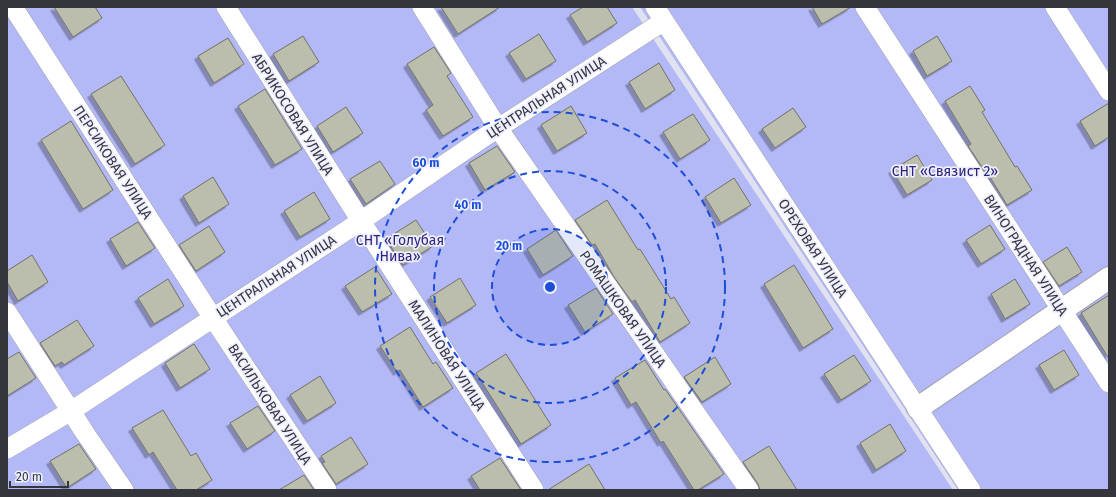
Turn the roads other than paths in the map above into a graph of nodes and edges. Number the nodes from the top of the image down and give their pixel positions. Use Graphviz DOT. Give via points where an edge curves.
graph roads {
  1 [pos="13,7"];
  2 [pos="226,7"];
  3 [pos="422,7"];
  4 [pos="865,7"];
  5 [pos="1054,7"];
  6 [pos="660,14"];
  7 [pos="1109,91"];
  8 [pos="498,128"];
  9 [pos="360,221"];
  10 [pos="1109,278"];
  11 [pos="1062,310"];
  12 [pos="7,312"];
  13 [pos="213,318"];
  14 [pos="1109,383"];
  15 [pos="918,408"];
  16 [pos="71,411"];
  17 [pos="7,449"];
  18 [pos="124,490"];
  19 [pos="327,490"];
  20 [pos="534,490"];
  21 [pos="749,490"];
  22 [pos="971,490"];
  1 -- 13 [label="street, ПЕРСИКОВАЯ УЛИЦА"];
  2 -- 9 [label="street, АБРИКОСОВАЯ УЛИЦА"];
  3 -- 8 [label="street, РОМАШКОВАЯ УЛИЦА"];
  4 -- 11 [label="street, ВИНОГРАДНАЯ УЛИЦА"];
  5 -- 7 [label="street"];
  6 -- 8 [label="street, ЦЕНТРАЛЬНАЯ УЛИЦА"];
  6 -- 15 [label="street, ОРЕХОВАЯ УЛИЦА"];
  8 -- 9 [label="street, ЦЕНТРАЛЬНАЯ УЛИЦА"];
  8 -- 21 [label="street, РОМАШКОВАЯ УЛИЦА"];
  9 -- 13 [label="street, ЦЕНТРАЛЬНАЯ УЛИЦА"];
  9 -- 20 [label="street, МАЛИНОВАЯ УЛИЦА"];
  10 -- 11 [label="street"];
  11 -- 14 [label="street, ВИНОГРАДНАЯ УЛИЦА"];
  11 -- 15 [label="street"];
  12 -- 16 [label="street"];
  13 -- 16 [label="street, ЦЕНТРАЛЬНАЯ УЛИЦА"];
  13 -- 19 [label="street, ВАСИЛЬКОВАЯ УЛИЦА"];
  15 -- 22 [label="street, ОРЕХОВАЯ УЛИЦА"];
  16 -- 17 [label="street, ЦЕНТРАЛЬНАЯ УЛИЦА"];
  16 -- 18 [label="street"];
}
